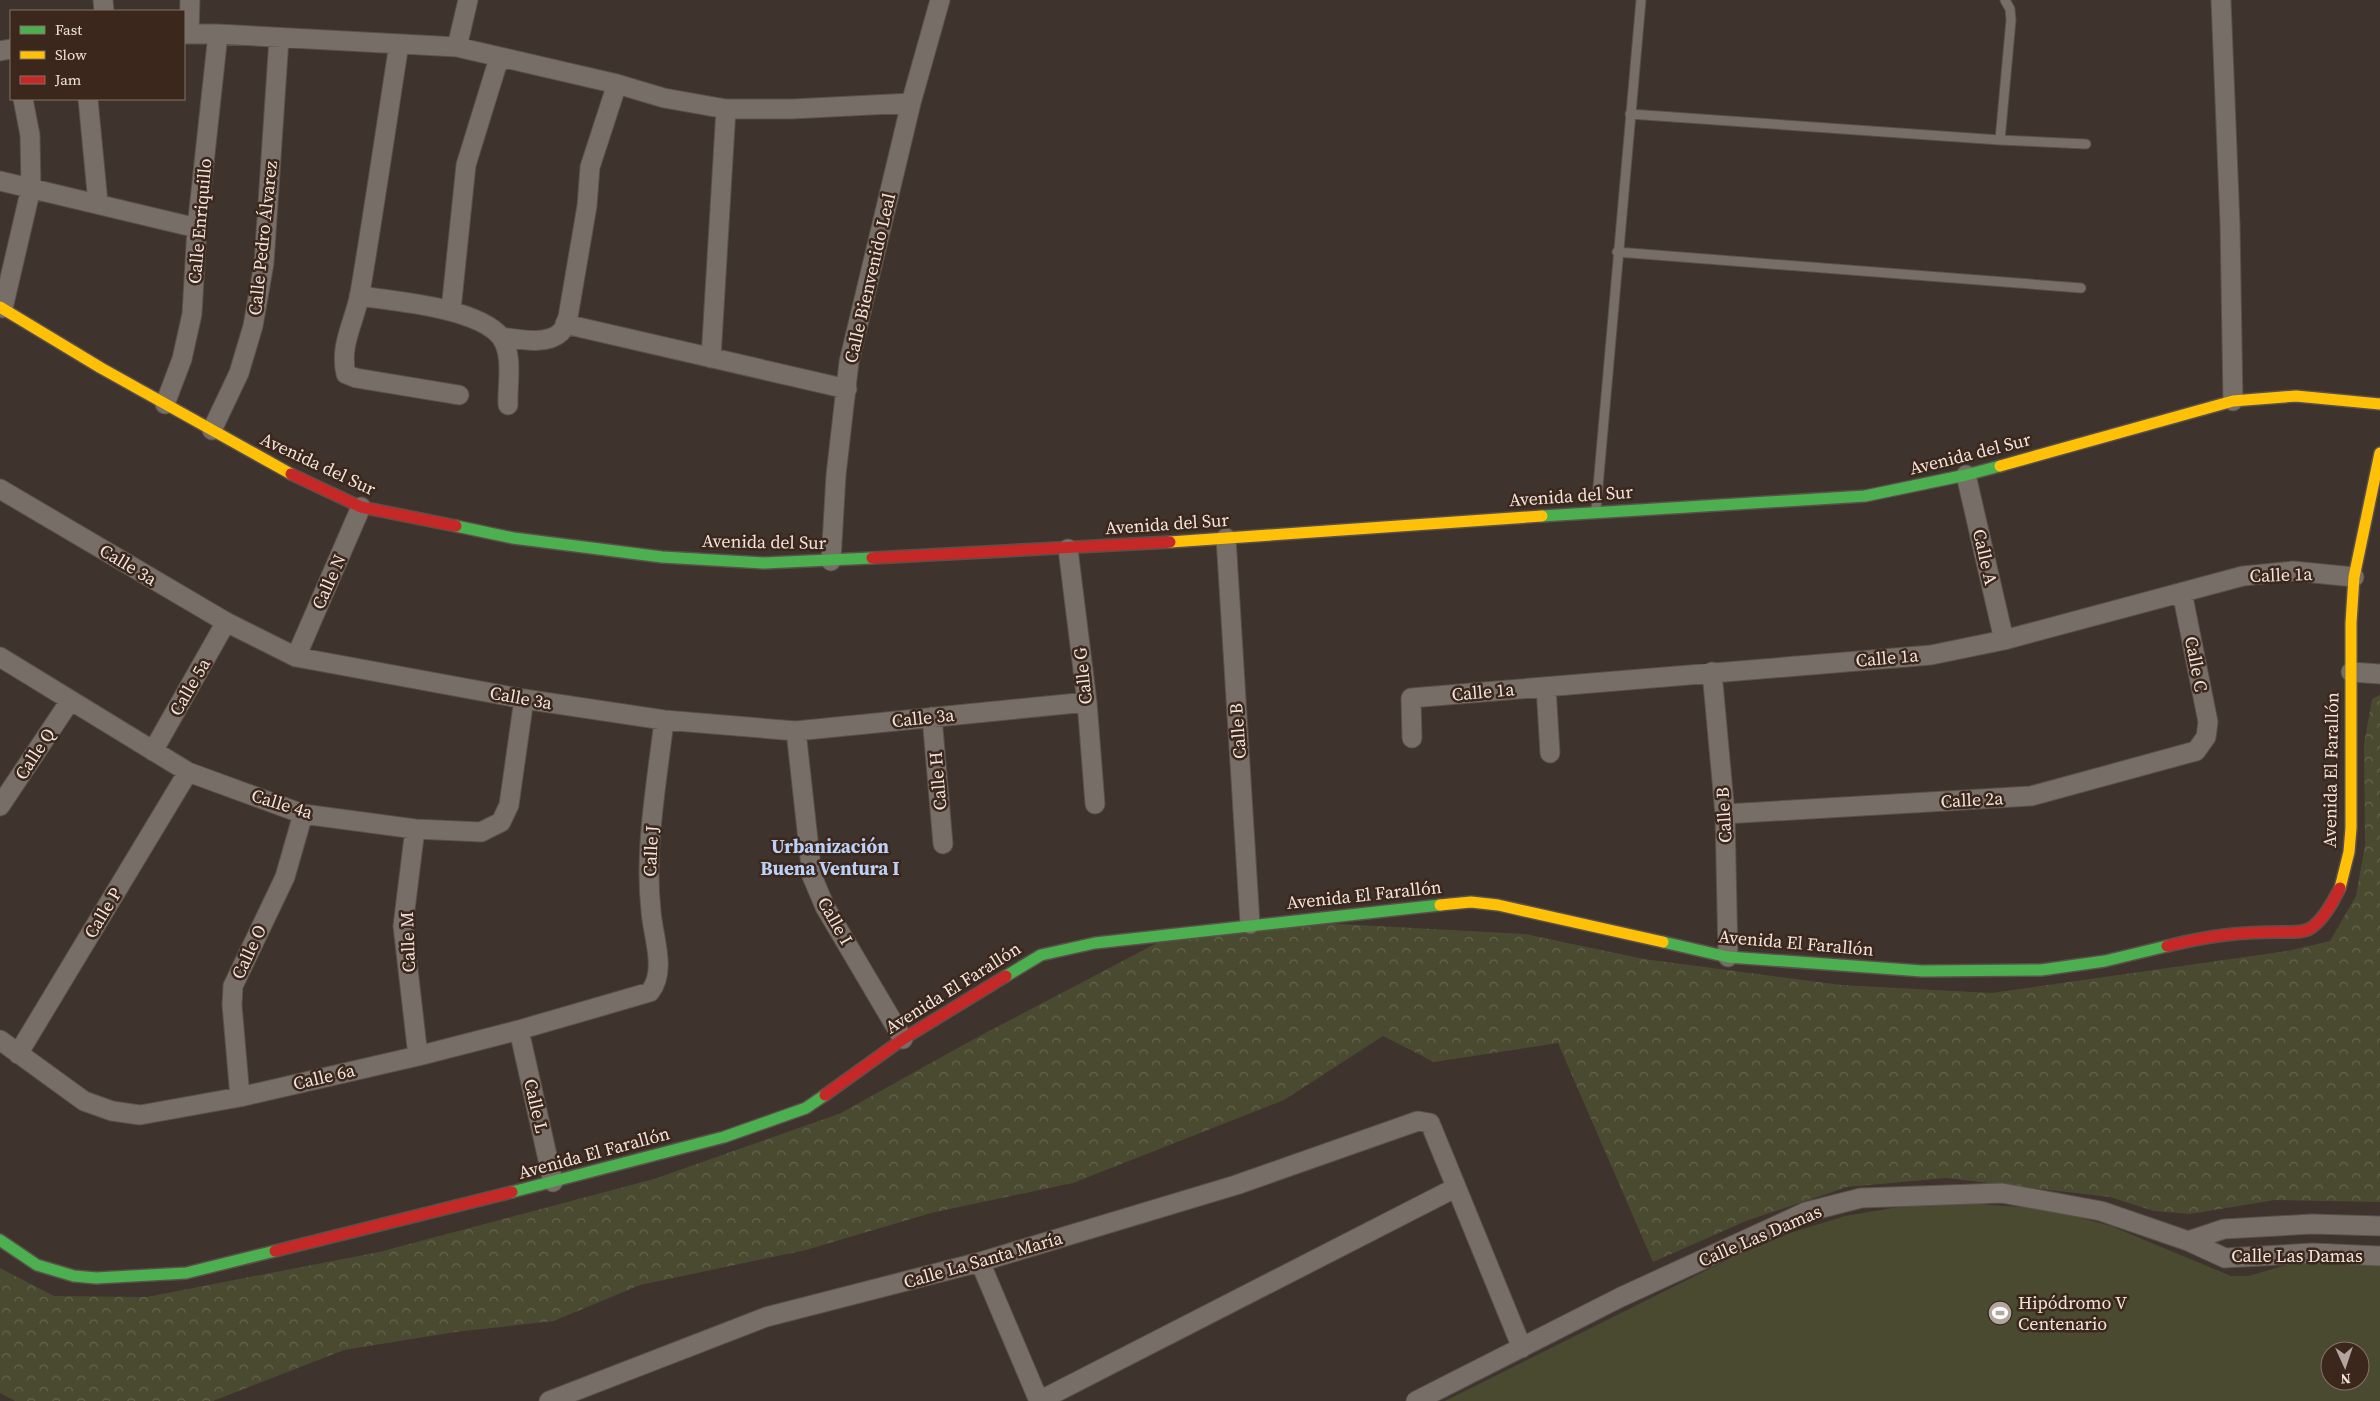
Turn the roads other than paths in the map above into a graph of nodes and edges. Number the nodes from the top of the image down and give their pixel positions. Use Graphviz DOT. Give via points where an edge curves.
graph roads {
  1 [pos="190,0"];
  2 [pos="468,0"];
  3 [pos="940,0"];
  4 [pos="1641,0"];
  5 [pos="2005,0"];
  6 [pos="2221,0"];
  7 [pos="186,34"];
  8 [pos="218,34"];
  9 [pos="279,38"];
  10 [pos="399,44"];
  11 [pos="457,47"];
  12 [pos="499,58"];
  13 [pos="617,84"];
  14 [pos="23,100"];
  15 [pos="88,100"];
  16 [pos="911,103"];
  17 [pos="726,109"];
  18 [pos="1630,114"];
  19 [pos="2000,140"];
  20 [pos="2086,144"];
  21 [pos="0,181"];
  22 [pos="31,188"];
  23 [pos="98,203"];
  24 [pos="198,228"];
  25 [pos="1617,252"];
  26 [pos="2081,288"];
  27 [pos="359,296"];
  28 [pos="2,307"];
  29 [pos="451,310"];
  30 [pos="565,324"];
  31 [pos="500,337"];
  32 [pos="711,358"];
  33 [pos="846,389"];
  34 [pos="458,395"];
  35 [pos="2233,401"];
  36 [pos="165,404"];
  37 [pos="2380,404"];
  38 [pos="508,405"];
  39 [pos="212,430"];
  40 [pos="2380,453"];
  41 [pos="1966,475"];
  42 [pos="0,489"];
  43 [pos="361,507"];
  44 [pos="1595,512"];
  45 [pos="1226,538"];
  46 [pos="1068,549"];
  47 [pos="831,561"];
  48 [pos="2354,577"];
  49 [pos="2182,592"];
  50 [pos="226,622"];
  51 [pos="2004,640"];
  52 [pos="0,657"];
  53 [pos="296,657"];
  54 [pos="1712,672"];
  55 [pos="2350,672"];
  56 [pos="2380,674"];
  57 [pos="1546,687"];
  58 [pos="524,699"];
  59 [pos="70,701"];
  60 [pos="1086,702"];
  61 [pos="932,717"];
  62 [pos="664,720"];
  63 [pos="796,731"];
  64 [pos="2206,737"];
  65 [pos="1412,738"];
  66 [pos="153,751"];
  67 [pos="1550,752"];
  68 [pos="188,772"];
  69 [pos="1,803"];
  70 [pos="1095,804"];
  71 [pos="303,814"];
  72 [pos="1725,814"];
  73 [pos="415,829"];
  74 [pos="944,844"];
  75 [pos="1250,924"];
  76 [pos="1728,957"];
  77 [pos="657,983"];
  78 [pos="519,1030"];
  79 [pos="903,1039"];
  80 [pos="0,1040"];
  81 [pos="18,1054"];
  82 [pos="418,1056"];
  83 [pos="240,1097"];
  84 [pos="553,1182"];
  85 [pos="1455,1188"];
  86 [pos="2312,1224"];
  87 [pos="2380,1226"];
  88 [pos="0,1240"];
  89 [pos="2188,1241"];
  90 [pos="2313,1253"];
  91 [pos="2380,1256"];
  92 [pos="980,1262"];
  93 [pos="1522,1348"];
  94 [pos="549,1401"];
  95 [pos="1039,1401"];
  96 [pos="1416,1401"];
  1 -- 7 [label="street"];
  2 -- 11 [label="street"];
  3 -- 16 [label="street, Calle Bienvenido Leal"];
  4 -- 18 [label="lane"];
  5 -- 19 [label="lane" via="2011,20"];
  6 -- 35 [label="street"];
  7 -- 8 [label="street"];
  8 -- 9 [label="street"];
  8 -- 24 [label="street, Calle Enriquillo"];
  9 -- 10 [label="street"];
  9 -- 39 [label="street, Calle Pedro Álvarez" via="264,263 254,326 239,372"];
  10 -- 11 [label="street"];
  10 -- 27 [label="street"];
  11 -- 12 [label="street"];
  12 -- 13 [label="street"];
  12 -- 29 [label="street" via="466,166"];
  13 -- 17 [label="street" via="664,98"];
  13 -- 30 [label="street" via="590,167 587,206"];
  14 -- 22 [label="street" via="30,135"];
  15 -- 23 [label="street"];
  16 -- 17 [label="street"];
  16 -- 33 [label="street, Calle Bienvenido Leal" via="849,362"];
  17 -- 32 [label="street"];
  18 -- 19 [label="lane"];
  18 -- 25 [label="lane"];
  19 -- 20 [label="lane"];
  21 -- 22 [label="street"];
  22 -- 23 [label="street"];
  22 -- 28 [label="street"];
  23 -- 24 [label="street"];
  24 -- 36 [label="street, Calle Enriquillo" via="188,338"];
  25 -- 26 [label="lane"];
  25 -- 44 [label="lane"];
  27 -- 29 [label="street"];
  27 -- 34 [label="street" via="345,343 346,374 369,382"];
  28 -- 36 [label="street, Avenida del Sur"];
  29 -- 31 [label="street" via="489,328"];
  30 -- 31 [label="street" via="560,332 549,338"];
  30 -- 32 [label="street"];
  31 -- 38 [label="street" via="507,353"];
  32 -- 33 [label="street"];
  33 -- 47 [label="street, Calle Bienvenido Leal"];
  35 -- 37 [label="street, Avenida del Sur" via="2296,396"];
  35 -- 41 [label="street, Avenida del Sur"];
  36 -- 39 [label="street, Avenida del Sur"];
  39 -- 43 [label="street, Avenida del Sur" via="284,471"];
  40 -- 48 [label="street, Avenida El Farallón"];
  41 -- 44 [label="street, Avenida del Sur" via="1865,496"];
  41 -- 51 [label="street, Calle A"];
  42 -- 50 [label="street, Calle 3a"];
  43 -- 47 [label="street, Avenida del Sur" via="513,538 662,557 764,563"];
  43 -- 53 [label="street, Calle N"];
  44 -- 45 [label="street, Avenida del Sur"];
  45 -- 46 [label="street, Avenida del Sur"];
  45 -- 75 [label="street, Calle B"];
  46 -- 47 [label="street, Avenida del Sur"];
  46 -- 60 [label="street, Calle G"];
  48 -- 49 [label="street, Calle 1a" via="2293,571 2243,576"];
  48 -- 55 [label="street, Avenida El Farallón"];
  49 -- 51 [label="street, Calle 1a"];
  49 -- 64 [label="street, Calle C" via="2208,722"];
  50 -- 53 [label="street, Calle 3a"];
  50 -- 66 [label="street, Calle 5a"];
  51 -- 54 [label="street, Calle 1a" via="1931,655"];
  52 -- 59 [label="street, Calle 4a"];
  53 -- 58 [label="street, Calle 3a"];
  54 -- 57 [label="street, Calle 1a"];
  54 -- 72 [label="street, Calle B"];
  55 -- 56 [label="street"];
  55 -- 76 [label="street, Avenida El Farallón" via="2351,828 2348,852 2340,889 2321,919 2309,929 2208,936 2105,961 2041,970 1922,971"];
  57 -- 65 [label="street, Calle 1a" via="1410,698"];
  57 -- 67 [label="street"];
  58 -- 62 [label="street, Calle 3a"];
  58 -- 73 [label="street, Calle 4a" via="509,805 501,822 481,832"];
  59 -- 66 [label="street, Calle 4a"];
  59 -- 69 [label="street, Calle Q"];
  60 -- 61 [label="street, Calle 3a"];
  60 -- 70 [label="street, Calle G"];
  61 -- 63 [label="street, Calle 3a"];
  61 -- 74 [label="street, Calle H"];
  62 -- 63 [label="street, Calle 3a"];
  62 -- 77 [label="street, Calle J" via="649,879 650,911 659,970"];
  63 -- 79 [label="street, Calle I" via="812,876 825,907"];
  64 -- 72 [label="street, Calle 2a" via="2196,751 2031,796"];
  66 -- 68 [label="street, Calle 4a"];
  68 -- 71 [label="street, Calle 4a"];
  68 -- 81 [label="street, Calle P"];
  71 -- 73 [label="street, Calle 4a"];
  71 -- 83 [label="street, Calle O" via="285,877 233,986"];
  72 -- 76 [label="street, Calle B"];
  73 -- 82 [label="street, Calle M" via="403,926"];
  75 -- 76 [label="street, Avenida El Farallón" via="1471,902 1498,905"];
  75 -- 79 [label="street, Avenida El Farallón" via="1065,948 1041,955"];
  77 -- 78 [label="street, Calle 6a" via="650,992"];
  78 -- 82 [label="street, Calle 6a"];
  78 -- 84 [label="street, Calle L"];
  79 -- 84 [label="street, Avenida El Farallón" via="820,1099 790,1115"];
  80 -- 81 [label="street, Calle 6a"];
  81 -- 83 [label="street, Calle 6a" via="84,1101 112,1111 140,1115"];
  82 -- 83 [label="street, Calle 6a"];
  84 -- 88 [label="street, Avenida El Farallón" via="173,1275 74,1276 37,1265"];
  85 -- 92 [label="street, Calle La Santa María" via="1430,1123 1418,1121 1236,1185"];
  85 -- 93 [label="street"];
  85 -- 95 [label="street"];
  86 -- 87 [label="street, Calle Las Damas"];
  86 -- 89 [label="street, Calle Las Damas" via="2224,1229"];
  86 -- 90 [label="street"];
  89 -- 90 [label="street, Calle Las Damas" via="2226,1258"];
  89 -- 93 [label="street, Calle Las Damas" via="2100,1211 2002,1193 1861,1198 1806,1212 1621,1297"];
  90 -- 91 [label="street, Calle Las Damas"];
  92 -- 94 [label="street, Calle La Santa María" via="766,1317"];
  92 -- 95 [label="street"];
  93 -- 96 [label="street, Calle Las Damas"];
}
